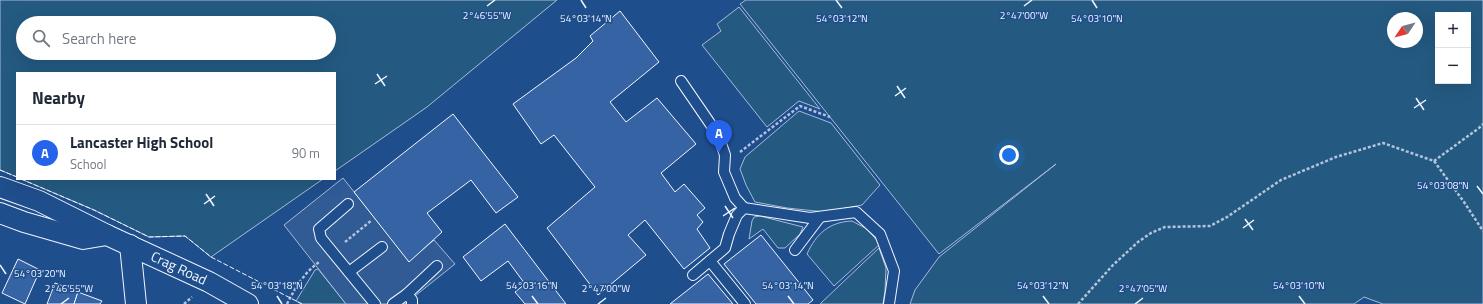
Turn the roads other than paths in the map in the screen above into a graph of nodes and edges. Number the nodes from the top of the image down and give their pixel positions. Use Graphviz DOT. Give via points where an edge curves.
graph roads {
  1 [pos="681,81"];
  2 [pos="0,186"];
  3 [pos="348,204"];
  4 [pos="744,208"];
  5 [pos="0,214"];
  6 [pos="820,217"];
  7 [pos="107,235"];
  8 [pos="130,245"];
  9 [pos="382,247"];
  10 [pos="795,250"];
  11 [pos="710,261"];
  12 [pos="437,266"];
  13 [pos="350,272"];
  14 [pos="693,275"];
  15 [pos="407,294"];
  16 [pos="136,304"];
  17 [pos="248,304"];
  18 [pos="375,304"];
  19 [pos="393,304"];
  20 [pos="412,304"];
  21 [pos="745,304"];
  22 [pos="889,304"];
  1 -- 4 [label="lane" via="718,135 725,155 724,172 735,198"];
  2 -- 7 [label="street, Crag Road" via="39,201"];
  3 -- 13 [label="lane" via="319,229 321,238"];
  4 -- 6 [label="lane" via="810,218"];
  4 -- 11 [label="lane" via="737,215 725,248"];
  5 -- 7 [label="street" via="83,239"];
  6 -- 10 [label="lane"];
  6 -- 22 [label="lane" via="856,212 880,234 894,271"];
  7 -- 8 [label="street, Crag Road"];
  8 -- 16 [label="street"];
  8 -- 17 [label="street, Crag Road" via="209,282"];
  9 -- 13 [label="lane"];
  11 -- 14 [label="lane"];
  11 -- 21 [label="lane"];
  12 -- 15 [label="lane"];
  13 -- 18 [label="lane"];
  15 -- 19 [label="lane"];
  15 -- 20 [label="lane"];
}
